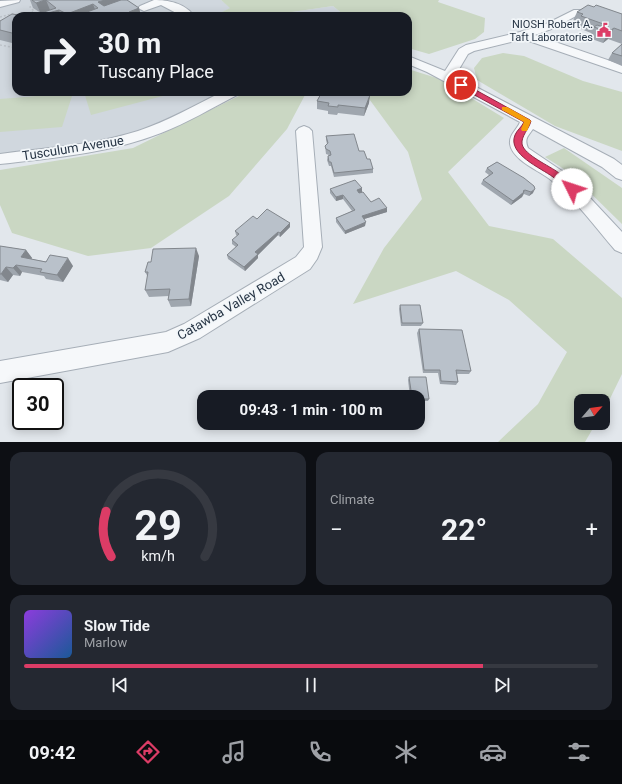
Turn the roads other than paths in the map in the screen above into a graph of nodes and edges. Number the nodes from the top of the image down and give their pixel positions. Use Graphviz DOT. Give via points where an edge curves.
graph roads {
  1 [pos="15,0"];
  2 [pos="160,0"];
  3 [pos="0,4"];
  4 [pos="144,8"];
  5 [pos="184,12"];
  6 [pos="622,21"];
  7 [pos="524,35"];
  8 [pos="412,62"];
  9 [pos="622,69"];
  10 [pos="447,78"];
  11 [pos="224,96"];
  12 [pos="528,121"];
  13 [pos="304,131"];
  14 [pos="0,159"];
  15 [pos="615,166"];
  16 [pos="622,174"];
  17 [pos="622,245"];
  18 [pos="0,372"];
  1 -- 3 [label="street"];
  2 -- 4 [label="street"];
  2 -- 5 [label="street"];
  6 -- 7 [label="street" via="594,13 574,13 550,26"];
  7 -- 9 [label="street"];
  7 -- 10 [label="street" via="470,48 463,52"];
  8 -- 10 [label="street"];
  10 -- 12 [label="street"];
  11 -- 14 [label="street, Tusculum Avenue" via="168,124 120,141 94,147"];
  12 -- 15 [label="street"];
  12 -- 17 [label="street" via="519,135 518,144 521,151 572,189"];
  13 -- 18 [label="street, Catawba Valley Road" via="313,247 303,263 192,331 168,342"];
  15 -- 16 [label="street"];
}
